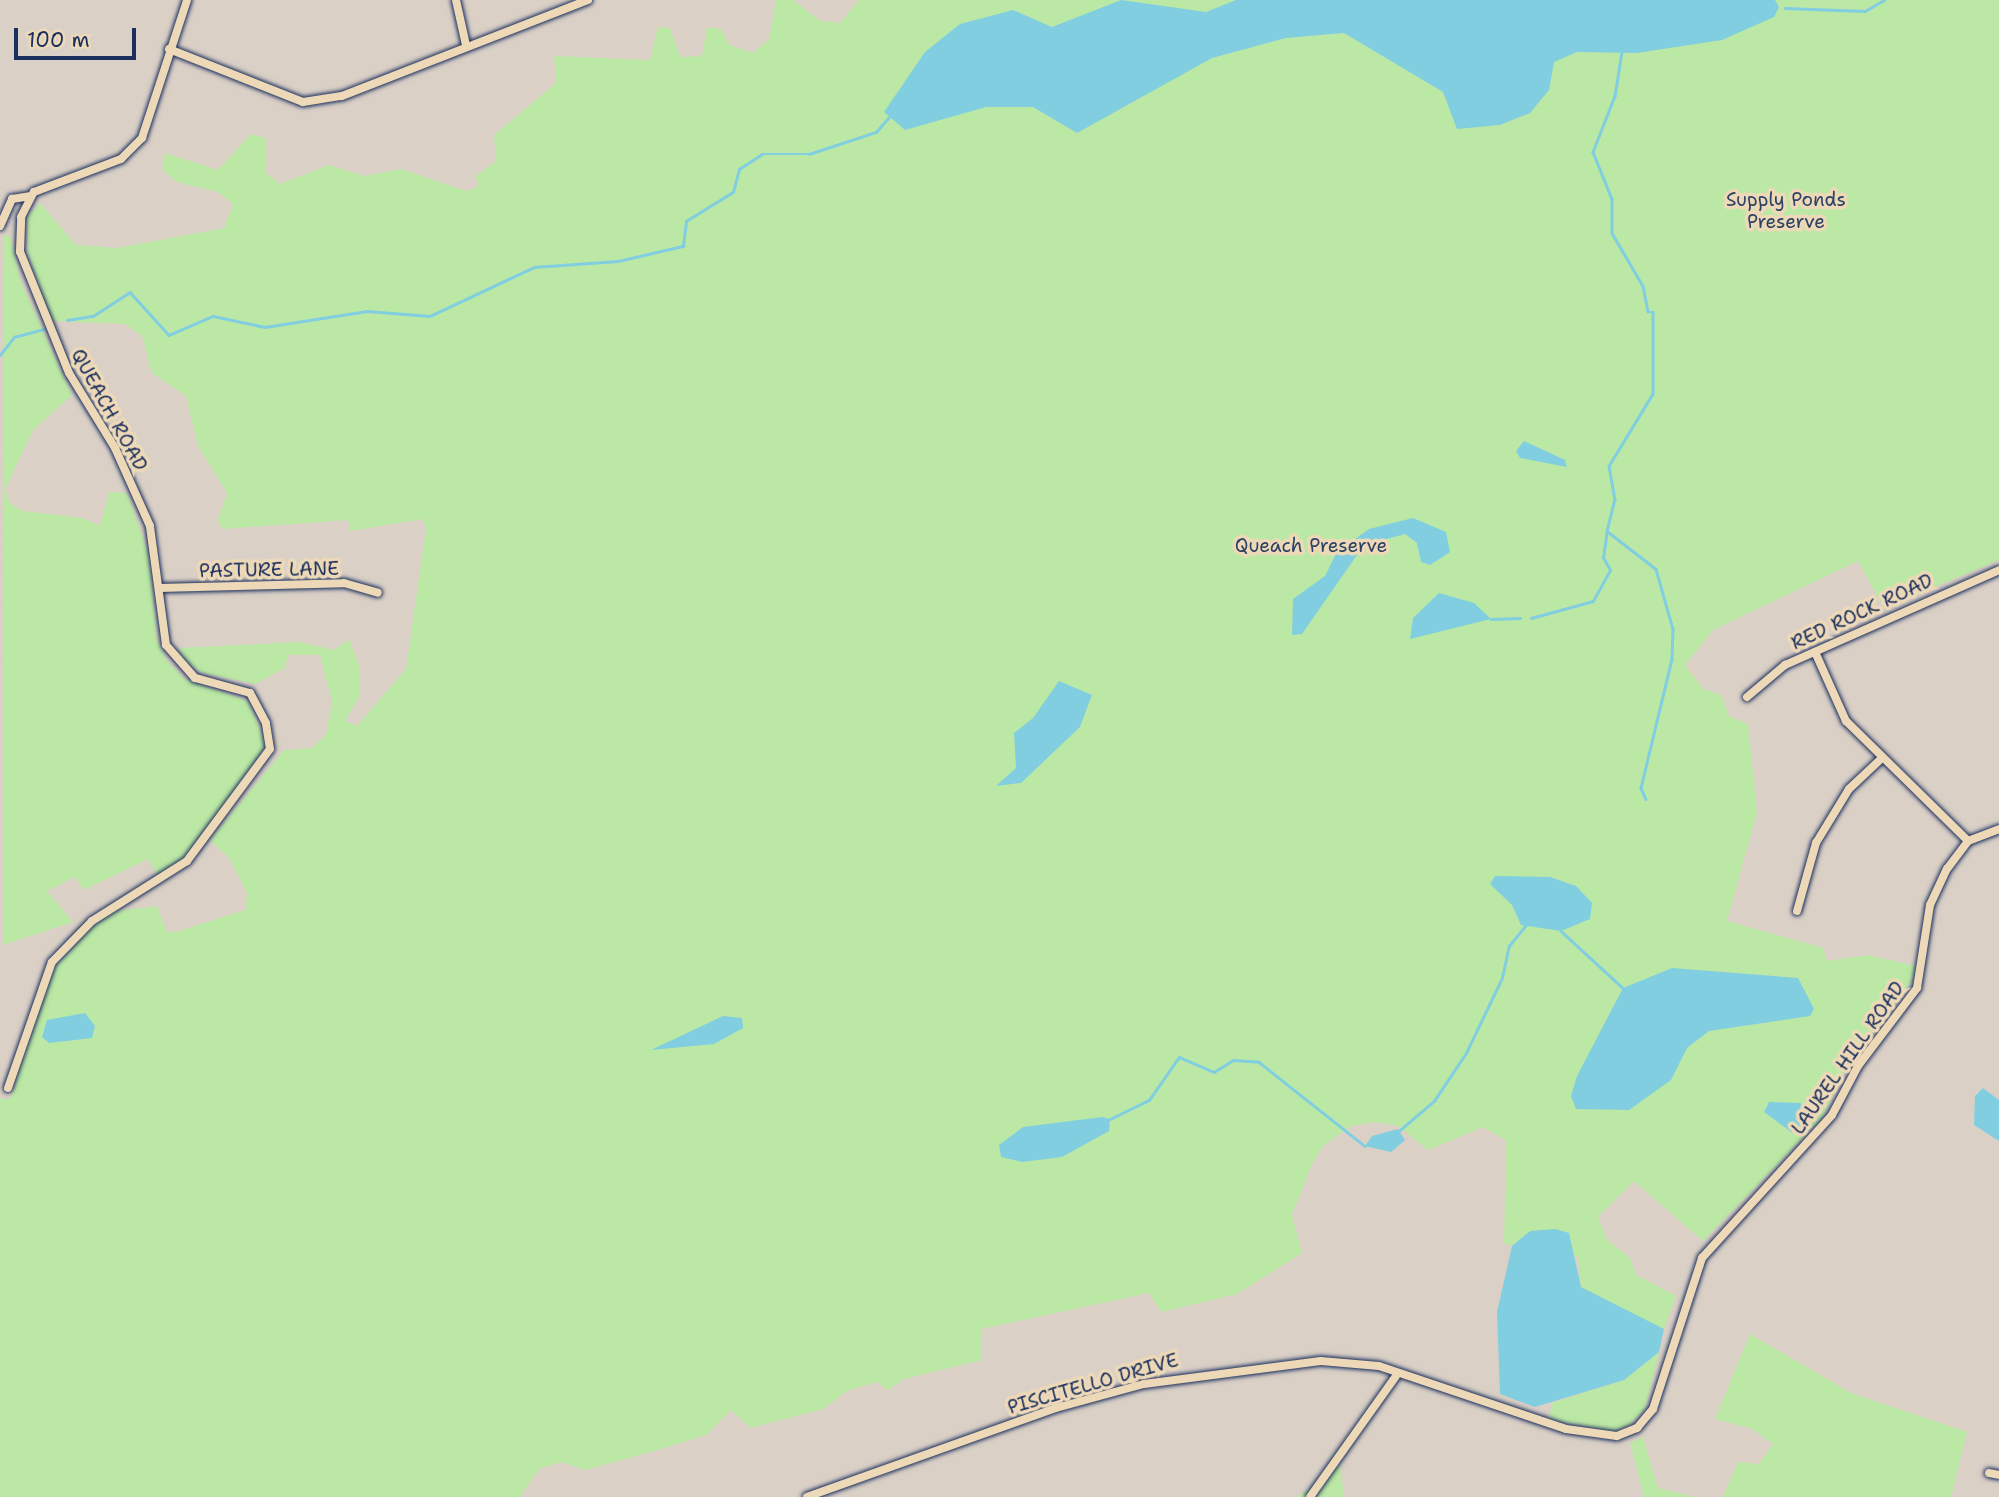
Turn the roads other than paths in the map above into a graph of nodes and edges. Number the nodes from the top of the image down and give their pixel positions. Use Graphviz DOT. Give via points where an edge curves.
graph roads {
  1 [pos="187,0"];
  2 [pos="456,0"];
  3 [pos="588,0"];
  4 [pos="466,45"];
  5 [pos="169,49"];
  6 [pos="31,196"];
  7 [pos="0,226"];
  8 [pos="1999,570"];
  9 [pos="159,589"];
  10 [pos="378,593"];
  11 [pos="1815,652"];
  12 [pos="1746,697"];
  13 [pos="1882,758"];
  14 [pos="1999,829"];
  15 [pos="1968,841"];
  16 [pos="1797,911"];
  17 [pos="8,1088"];
  18 [pos="1396,1376"];
  19 [pos="1989,1473"];
  20 [pos="1999,1475"];
  21 [pos="807,1497"];
  22 [pos="1310,1497"];
  1 -- 5 [label="street"];
  2 -- 4 [label="street"];
  3 -- 4 [label="street"];
  4 -- 5 [label="street" via="342,96 303,102"];
  5 -- 6 [label="street" via="146,129 130,152"];
  6 -- 7 [label="street" via="12,199"];
  6 -- 9 [label="street, QUEACH ROAD" via="19,238 28,282 150,526"];
  8 -- 11 [label="street, RED ROCK ROAD"];
  9 -- 10 [label="street, PASTURE LANE" via="344,583"];
  9 -- 17 [label="street, QUEACH ROAD" via="161,631 174,659 195,678 250,693 266,723 271,750 187,861 92,921 52,962"];
  11 -- 12 [label="street, RED ROCK ROAD" via="1785,665"];
  11 -- 13 [label="street" via="1846,721"];
  13 -- 15 [label="street"];
  13 -- 16 [label="street" via="1849,789 1816,843"];
  14 -- 15 [label="street"];
  15 -- 18 [label="street, LAUREL HILL ROAD" via="1933,898 1922,972 1908,1004 1858,1066 1818,1135 1718,1236 1696,1268 1643,1423 1603,1436"];
  18 -- 21 [label="street, PISCITELLO DRIVE" via="1379,1366 1334,1361 1183,1374 1056,1408"];
  18 -- 22 [label="street"];
  19 -- 20 [label="street"];
}
